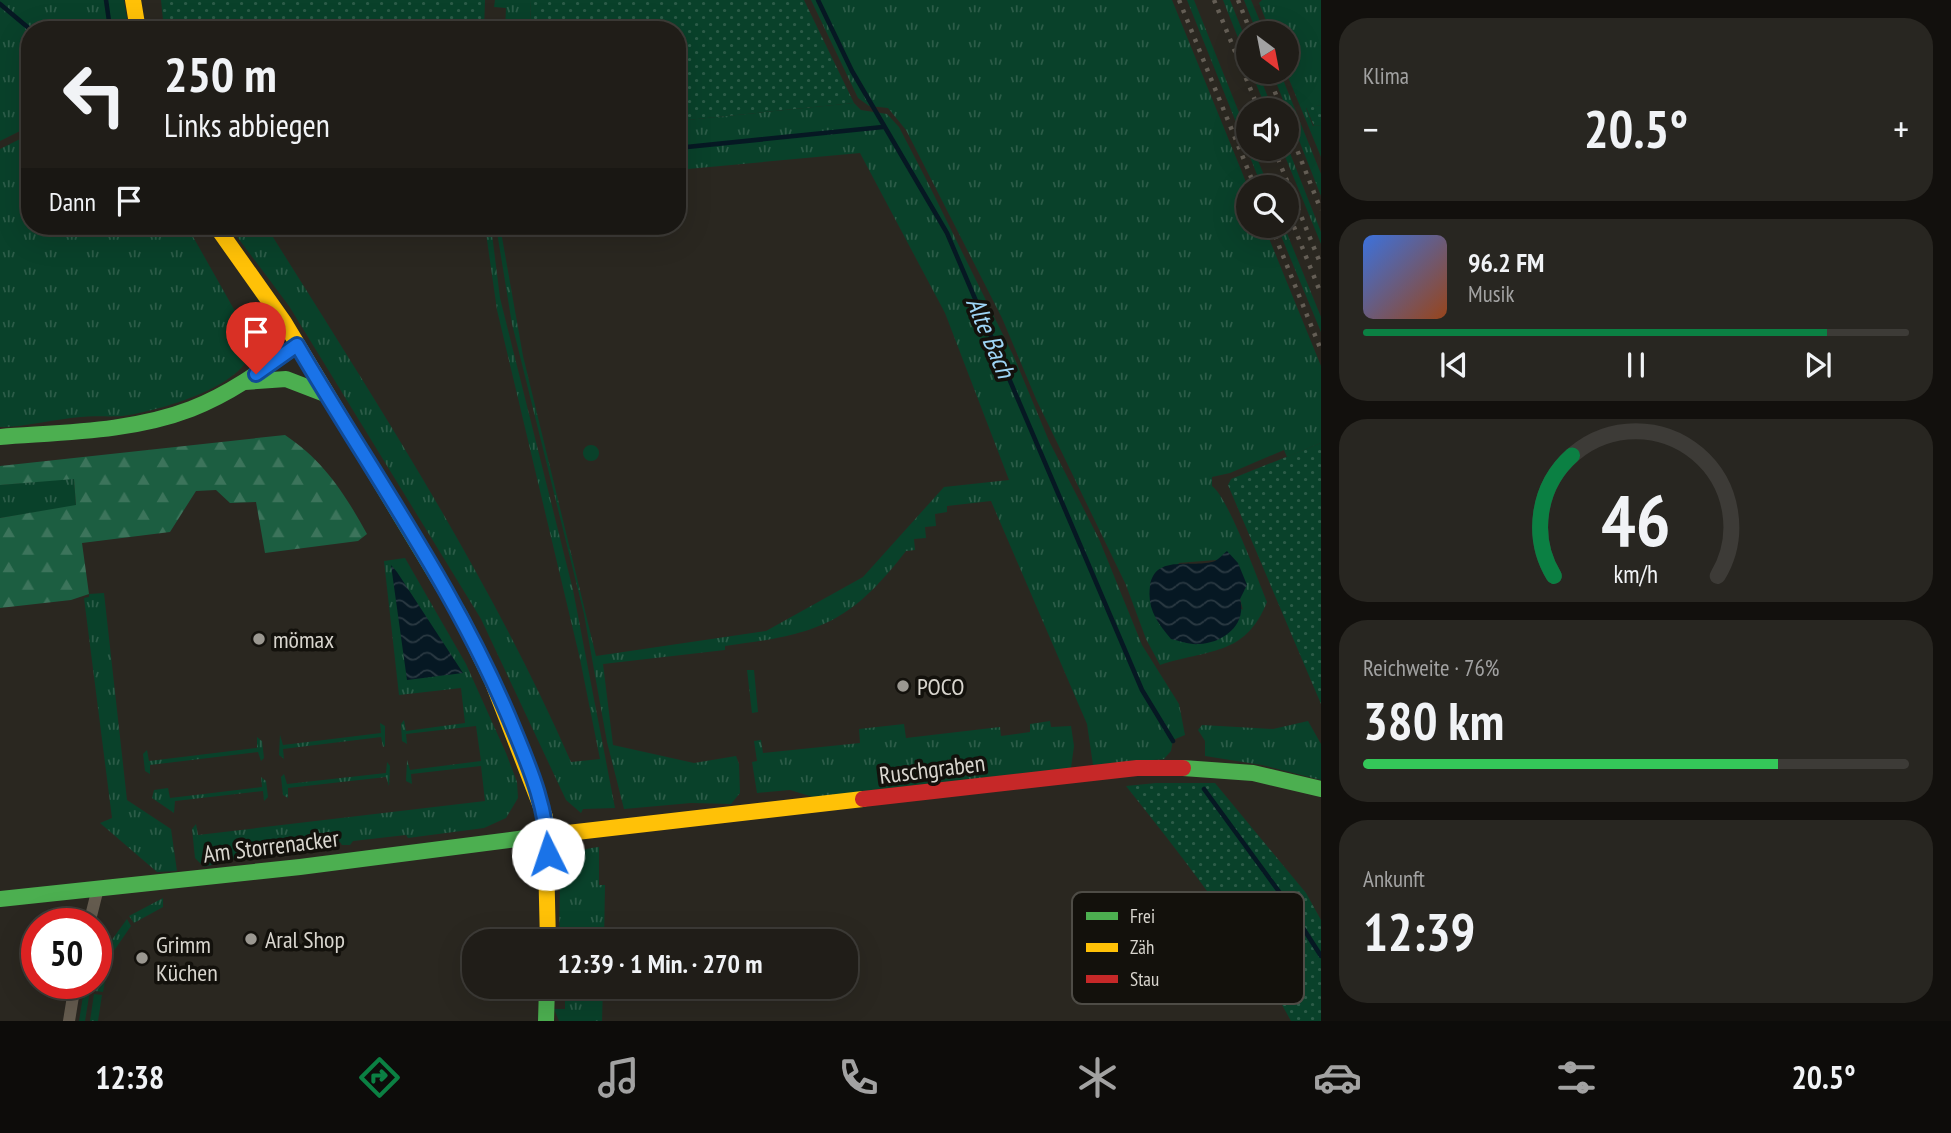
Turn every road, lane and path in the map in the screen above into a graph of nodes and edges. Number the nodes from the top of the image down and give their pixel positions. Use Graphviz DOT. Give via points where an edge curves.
graph roads {
  1 [pos="134,0"];
  2 [pos="137,21"];
  3 [pos="223,235"];
  4 [pos="297,345"];
  5 [pos="244,382"];
  6 [pos="326,394"];
  7 [pos="0,437"];
  8 [pos="1321,789"];
  9 [pos="548,835"];
  10 [pos="98,888"];
  11 [pos="0,899"];
  12 [pos="93,908"];
  13 [pos="548,929"];
  14 [pos="73,999"];
  15 [pos="547,999"];
  16 [pos="69,1021"];
  17 [pos="546,1021"];
  1 -- 2 [label="street"];
  3 -- 4 [label="street"];
  4 -- 5 [label="street"];
  4 -- 6 [label="street"];
  5 -- 6 [label="street" via="286,379"];
  5 -- 7 [label="street" via="170,416"];
  6 -- 9 [label="street" via="477,647 534,778"];
  8 -- 9 [label="street, Ruschgraben" via="1244,771 1191,766 1137,768"];
  9 -- 10 [label="street, Am Storrenacker"];
  9 -- 13 [label="street"];
  10 -- 11 [label="street, Am Storrenacker"];
  10 -- 12 [label="street"];
  14 -- 16 [label="street"];
  15 -- 17 [label="street"];
}
